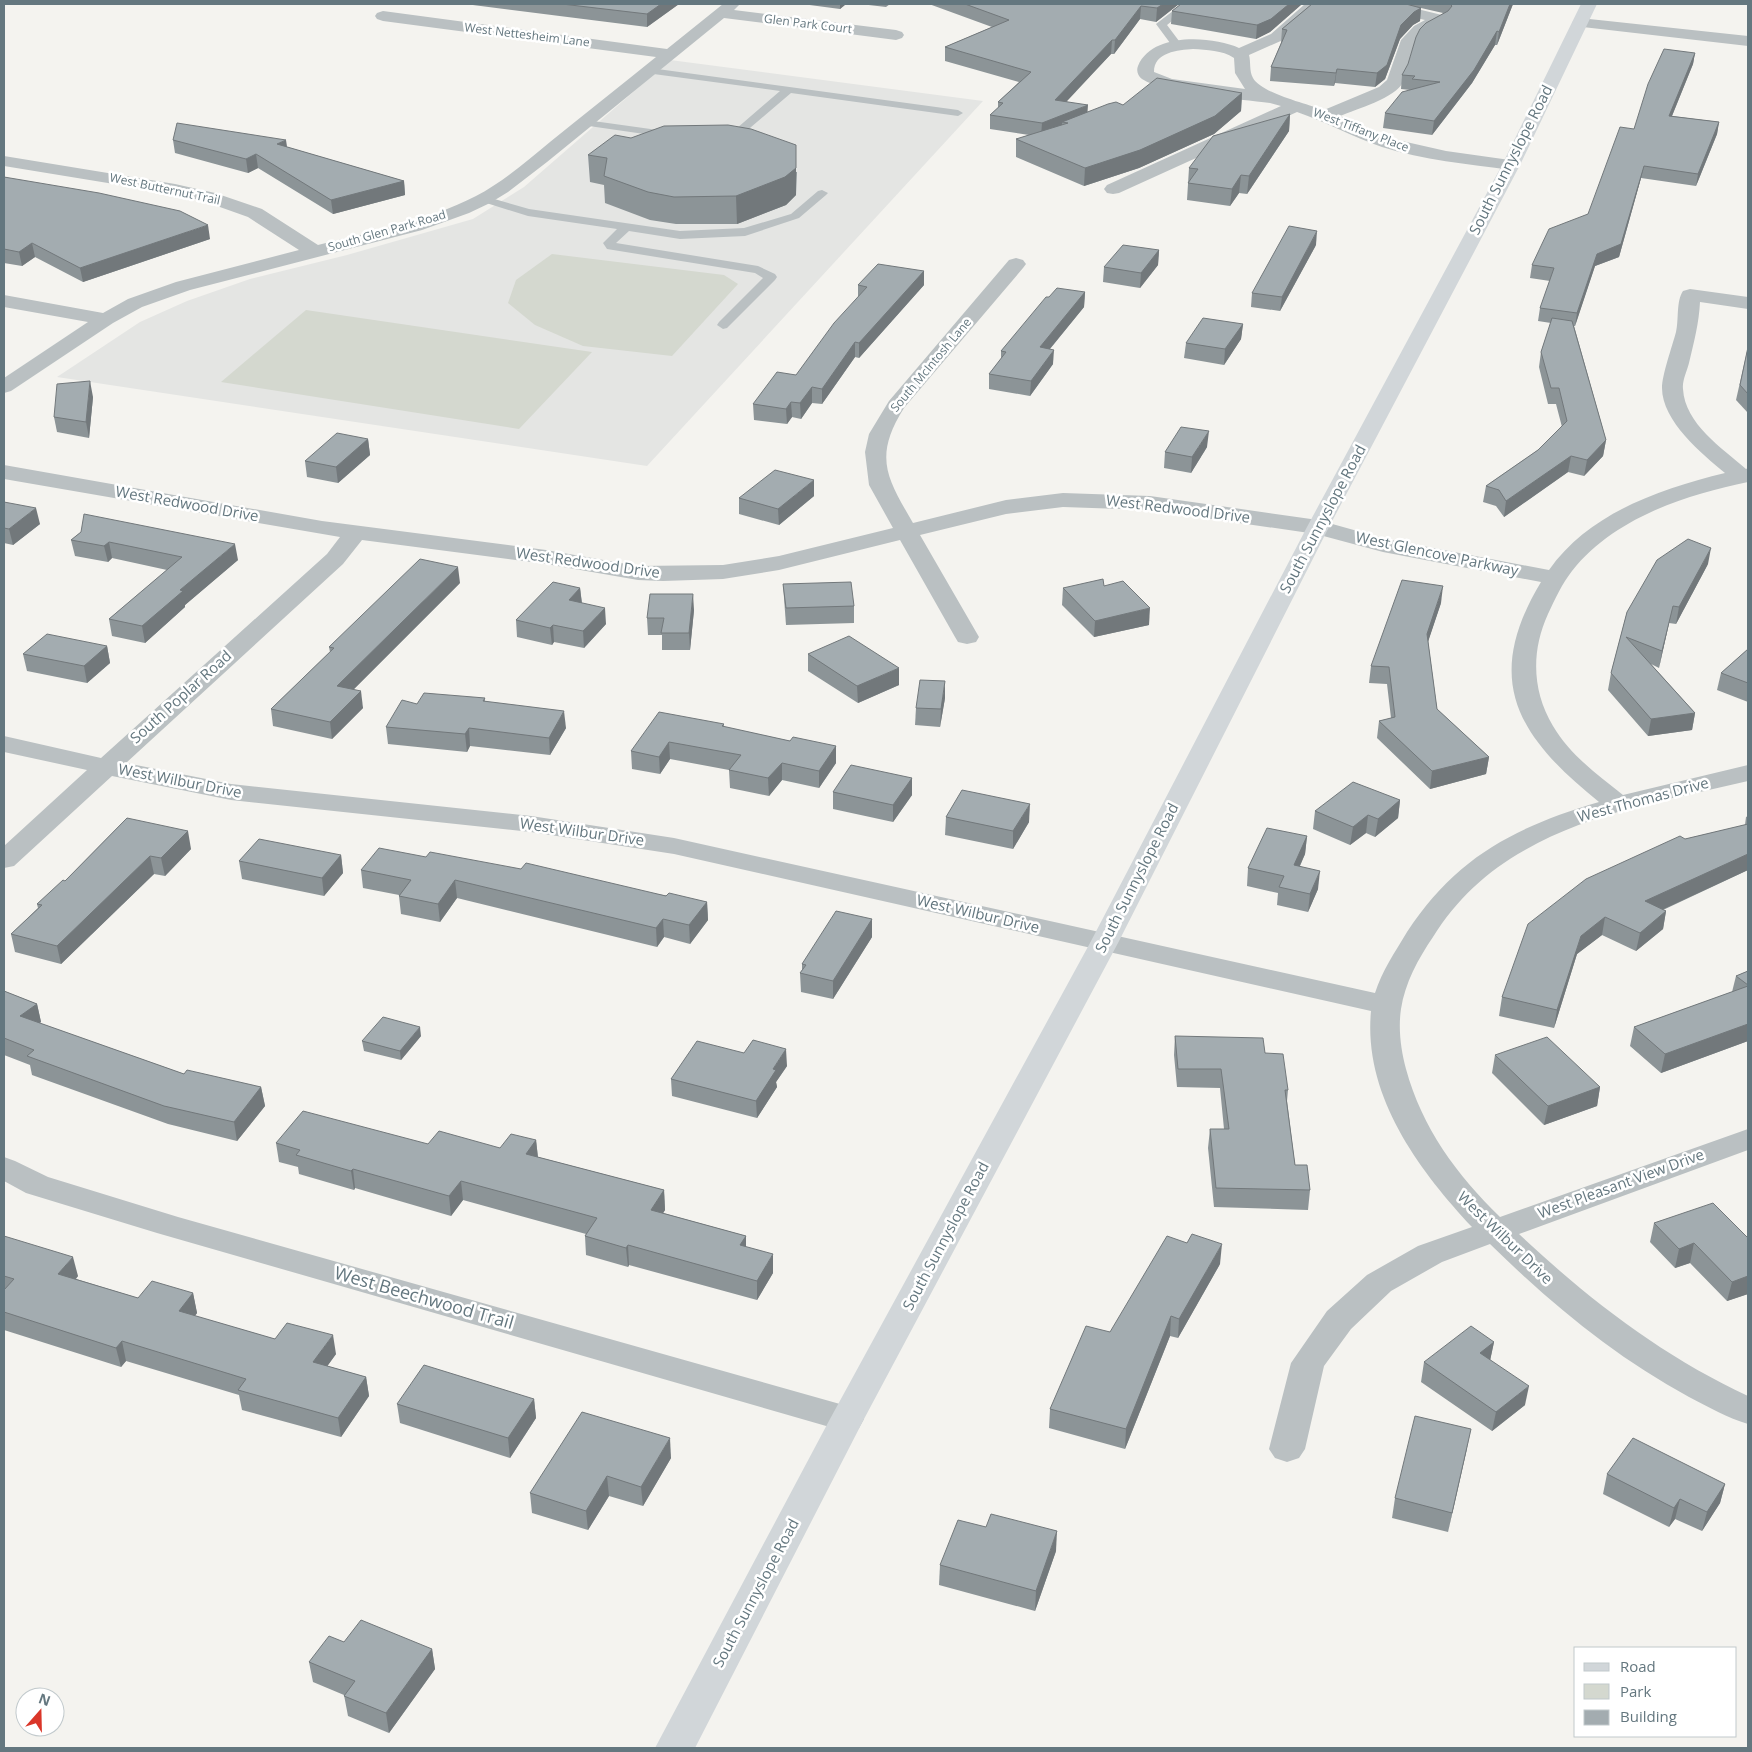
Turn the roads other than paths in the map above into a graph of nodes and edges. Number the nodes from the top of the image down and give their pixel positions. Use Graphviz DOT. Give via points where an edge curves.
graph roads {
  1 [pos="1188,4"];
  2 [pos="1314,4"];
  3 [pos="726,8"];
  4 [pos="1397,9"];
  5 [pos="1584,13"];
  6 [pos="383,16"];
  7 [pos="1748,32"];
  8 [pos="896,35"];
  9 [pos="1748,41"];
  10 [pos="1178,45"];
  11 [pos="670,54"];
  12 [pos="1238,54"];
  13 [pos="650,71"];
  14 [pos="789,90"];
  15 [pos="1273,98"];
  16 [pos="1296,106"];
  17 [pos="958,113"];
  18 [pos="1324,116"];
  19 [pos="586,123"];
  20 [pos="686,137"];
  21 [pos="714,141"];
  22 [pos="4,161"];
  23 [pos="1511,165"];
  24 [pos="1114,189"];
  25 [pos="822,193"];
  26 [pos="484,199"];
  27 [pos="626,227"];
  28 [pos="314,252"];
  29 [pos="1016,264"];
  30 [pos="4,301"];
  31 [pos="1748,303"];
  32 [pos="106,319"];
  33 [pos="723,325"];
  34 [pos="4,387"];
  35 [pos="4,472"];
  36 [pos="1745,476"];
  37 [pos="1318,528"];
  38 [pos="906,531"];
  39 [pos="356,532"];
  40 [pos="1555,578"];
  41 [pos="967,636"];
  42 [pos="4,744"];
  43 [pos="104,767"];
  44 [pos="1748,773"];
  45 [pos="1617,803"];
  46 [pos="4,860"];
  47 [pos="1104,943"];
  48 [pos="1387,1005"];
  49 [pos="1748,1138"];
  50 [pos="4,1168"];
  51 [pos="1493,1230"];
  52 [pos="1748,1411"];
  53 [pos="847,1419"];
  54 [pos="1287,1449"];
  55 [pos="675,1748"];
  1 -- 10 [label="lane" via="1161,24"];
  2 -- 12 [label="street" via="1277,37"];
  3 -- 8 [label="street, Glen Park Court"];
  3 -- 11 [label="street, South Glen Park Road"];
  4 -- 18 [label="street" via="1440,18 1420,29 1409,40 1395,82 1385,91"];
  5 -- 7 [label="street"];
  5 -- 9 [label="street"];
  5 -- 23 [label="street, South Sunnyslope Road"];
  6 -- 11 [label="street, West Nettesheim Lane"];
  10 -- 12 [label="street, West Tiffany Place" via="1204,44"];
  10 -- 15 [label="street, West Tiffany Place" via="1160,50 1146,66 1147,76 1157,85"];
  11 -- 13 [label="street, South Glen Park Road"];
  12 -- 15 [label="street, West Tiffany Place" via="1242,58 1241,70 1248,85"];
  13 -- 14 [label="lane"];
  13 -- 19 [label="street, South Glen Park Road"];
  14 -- 17 [label="lane"];
  14 -- 21 [label="lane" via="733,137"];
  15 -- 16 [label="street, West Tiffany Place"];
  16 -- 18 [label="street, West Tiffany Place"];
  16 -- 24 [label="street"];
  18 -- 23 [label="street, West Tiffany Place" via="1388,143 1417,151"];
  19 -- 20 [label="lane"];
  19 -- 26 [label="street, South Glen Park Road"];
  22 -- 28 [label="street, West Butternut Trail" via="209,196 255,213"];
  23 -- 37 [label="street, South Sunnyslope Road"];
  25 -- 27 [label="lane" via="795,216 746,232 680,235"];
  26 -- 27 [label="lane" via="528,212"];
  26 -- 28 [label="street, South Glen Park Road" via="415,226"];
  27 -- 33 [label="lane" via="609,243 611,246 758,270 771,276"];
  28 -- 32 [label="street, South Glen Park Road" via="183,286 135,303"];
  29 -- 38 [label="street, South McIntosh Lane" via="896,405 877,439 874,462 880,485"];
  30 -- 32 [label="street"];
  31 -- 36 [label="street" via="1690,295 1689,320 1672,388 1673,398 1684,420 1697,437"];
  32 -- 34 [label="street, South Glen Park Road"];
  35 -- 39 [label="street, West Redwood Drive"];
  36 -- 40 [label="street" via="1716,481 1662,499 1618,521 1593,538"];
  37 -- 38 [label="street, West Redwood Drive" via="1150,503 1063,500 1006,507"];
  37 -- 40 [label="street, West Glencove Parkway" via="1383,545"];
  37 -- 47 [label="street, South Sunnyslope Road"];
  38 -- 39 [label="street, West Redwood Drive" via="753,568 662,574"];
  38 -- 41 [label="street, South McIntosh Lane"];
  39 -- 43 [label="street, South Poplar Road" via="335,559"];
  40 -- 45 [label="street" via="1532,621 1523,650 1522,678 1528,700 1539,725 1556,750 1575,770"];
  42 -- 43 [label="street, West Wilbur Drive"];
  43 -- 46 [label="street, South Poplar Road"];
  43 -- 47 [label="street, West Wilbur Drive" via="231,792 531,824 674,846"];
  44 -- 45 [label="street, West Thomas Drive"];
  45 -- 48 [label="street, West Thomas Drive" via="1531,836 1486,862 1460,883 1427,922 1397,971"];
  47 -- 48 [label="street, West Wilbur Drive"];
  47 -- 53 [label="street, South Sunnyslope Road"];
  48 -- 51 [label="street, West Wilbur Drive" via="1385,1038 1393,1080 1406,1115 1452,1186"];
  49 -- 51 [label="street, West Pleasant View Drive"];
  50 -- 53 [label="street, West Beechwood Trail" via="37,1186"];
  51 -- 52 [label="street, West Wilbur Drive" via="1580,1309 1643,1354"];
  51 -- 54 [label="street, West Pleasant View Drive" via="1430,1254 1379,1283 1338,1320 1308,1363"];
  53 -- 55 [label="street, South Sunnyslope Road"];
}
